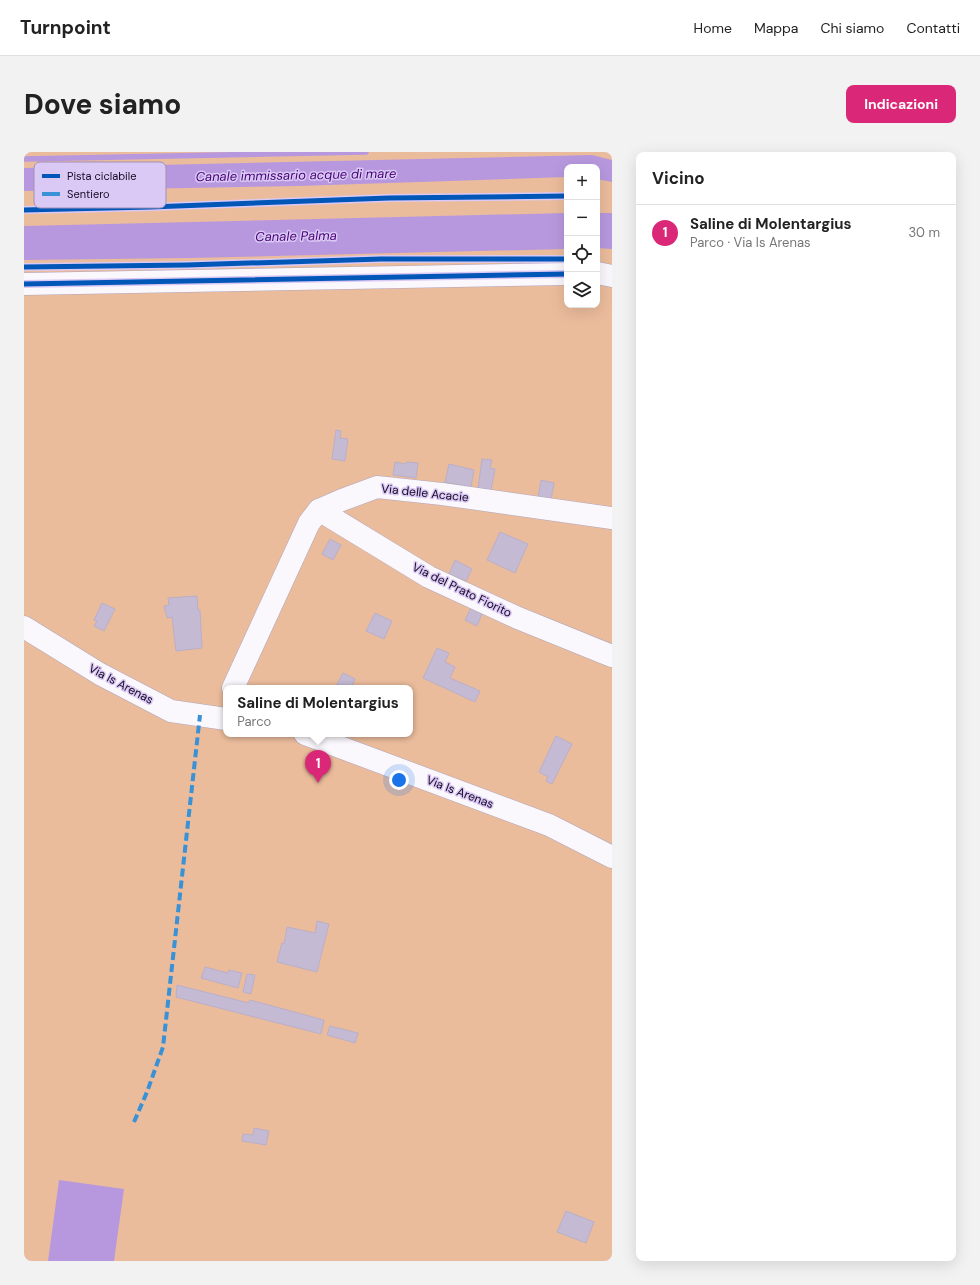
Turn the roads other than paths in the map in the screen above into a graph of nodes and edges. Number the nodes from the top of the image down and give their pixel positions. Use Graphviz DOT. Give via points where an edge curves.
graph roads {
  1 [pos="564,274"];
  2 [pos="600,274"];
  3 [pos="612,276"];
  4 [pos="24,284"];
  5 [pos="319,510"];
  6 [pos="612,518"];
  7 [pos="24,627"];
  8 [pos="612,656"];
  9 [pos="234,685"];
  10 [pos="223,713"];
  11 [pos="313,737"];
  12 [pos="612,857"];
  1 -- 4 [label="street"];
  2 -- 3 [label="street"];
  5 -- 6 [label="street, Via delle Acacie" via="377,487"];
  5 -- 8 [label="street, Via del Prato Fiorito" via="429,577 518,618"];
  5 -- 9 [label="street" via="309,523"];
  7 -- 10 [label="street, Via Is Arenas" via="100,674 171,711"];
  11 -- 12 [label="street, Via Is Arenas" via="549,825"];
}
